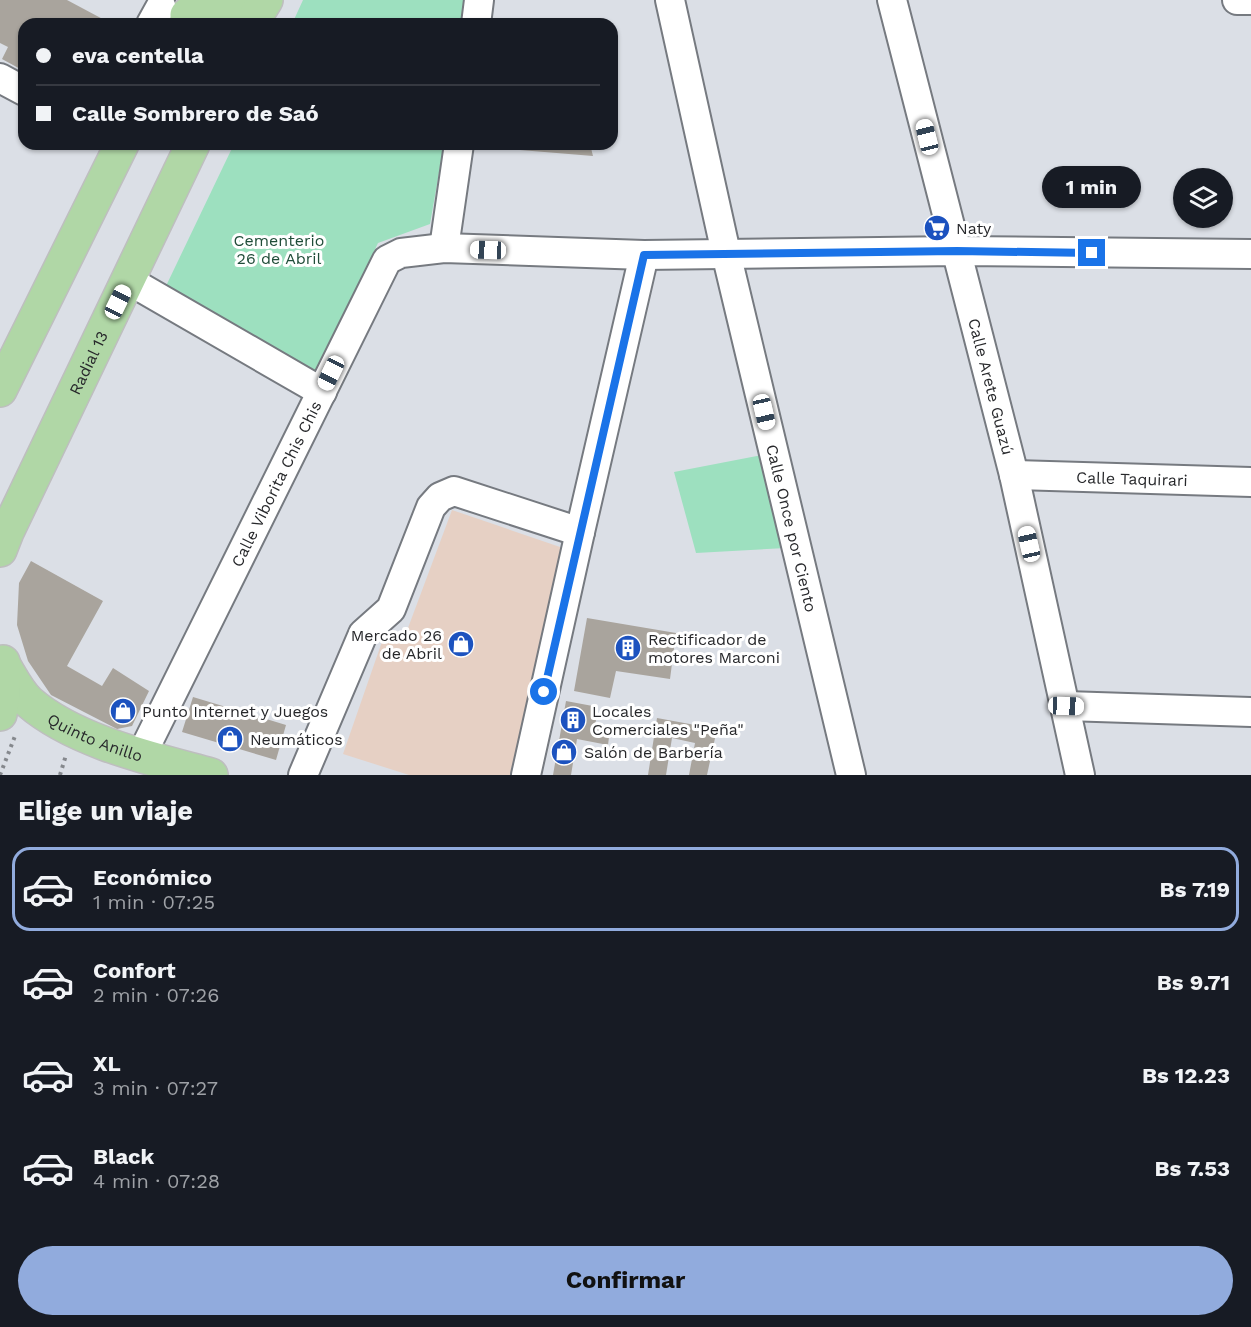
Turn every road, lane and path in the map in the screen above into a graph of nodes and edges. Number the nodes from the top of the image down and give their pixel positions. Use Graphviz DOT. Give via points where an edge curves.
graph roads {
  1 [pos="266,0"];
  2 [pos="480,0"];
  3 [pos="670,0"];
  4 [pos="892,0"];
  5 [pos="1237,0"];
  6 [pos="1251,0"];
  7 [pos="176,14"];
  8 [pos="242,18"];
  9 [pos="255,18"];
  10 [pos="477,18"];
  11 [pos="0,78"];
  12 [pos="18,88"];
  13 [pos="118,150"];
  14 [pos="190,150"];
  15 [pos="458,150"];
  16 [pos="444,248"];
  17 [pos="957,251"];
  18 [pos="726,253"];
  19 [pos="1251,254"];
  20 [pos="644,255"];
  21 [pos="128,280"];
  22 [pos="0,390"];
  23 [pos="322,392"];
  24 [pos="1014,475"];
  25 [pos="1251,482"];
  26 [pos="580,532"];
  27 [pos="0,550"];
  28 [pos="2,657"];
  29 [pos="1066,706"];
  30 [pos="1251,712"];
  31 [pos="0,714"];
  32 [pos="141,756"];
  33 [pos="211,775"];
  34 [pos="303,775"];
  35 [pos="526,775"];
  36 [pos="850,775"];
  37 [pos="1080,775"];
  1 -- 9 [label="main road"];
  2 -- 10 [label="street"];
  3 -- 18 [label="street, Calle Once por Ciento"];
  4 -- 17 [label="street, Calle Arete Guazú"];
  5 -- 6 [label="street"];
  7 -- 8 [label="main road" via="216,0 227,1"];
  11 -- 12 [label="street"];
  13 -- 22 [label="main road"];
  14 -- 21 [label="main road, Radial 13"];
  15 -- 16 [label="street"];
  16 -- 20 [label="street"];
  16 -- 23 [label="street, Calle Viborita Chis Chis" via="401,253 387,260"];
  17 -- 18 [label="street"];
  17 -- 19 [label="street"];
  17 -- 24 [label="street, Calle Arete Guazú"];
  18 -- 20 [label="street"];
  18 -- 36 [label="street, Calle Once por Ciento"];
  20 -- 26 [label="street"];
  21 -- 23 [label="street"];
  21 -- 27 [label="main road, Radial 13"];
  23 -- 32 [label="street, Calle Viborita Chis Chis"];
  24 -- 25 [label="street, Calle Taquirari"];
  24 -- 29 [label="street, Calle Arete Guazú"];
  26 -- 34 [label="street" via="454,491 440,497 431,507 391,609 363,634"];
  26 -- 35 [label="street"];
  28 -- 31 [label="main road"];
  28 -- 32 [label="main road, Quinto Anillo" via="21,693 48,716"];
  29 -- 30 [label="street"];
  29 -- 37 [label="street, Calle Arete Guazú"];
  32 -- 33 [label="main road, Quinto Anillo"];
}
